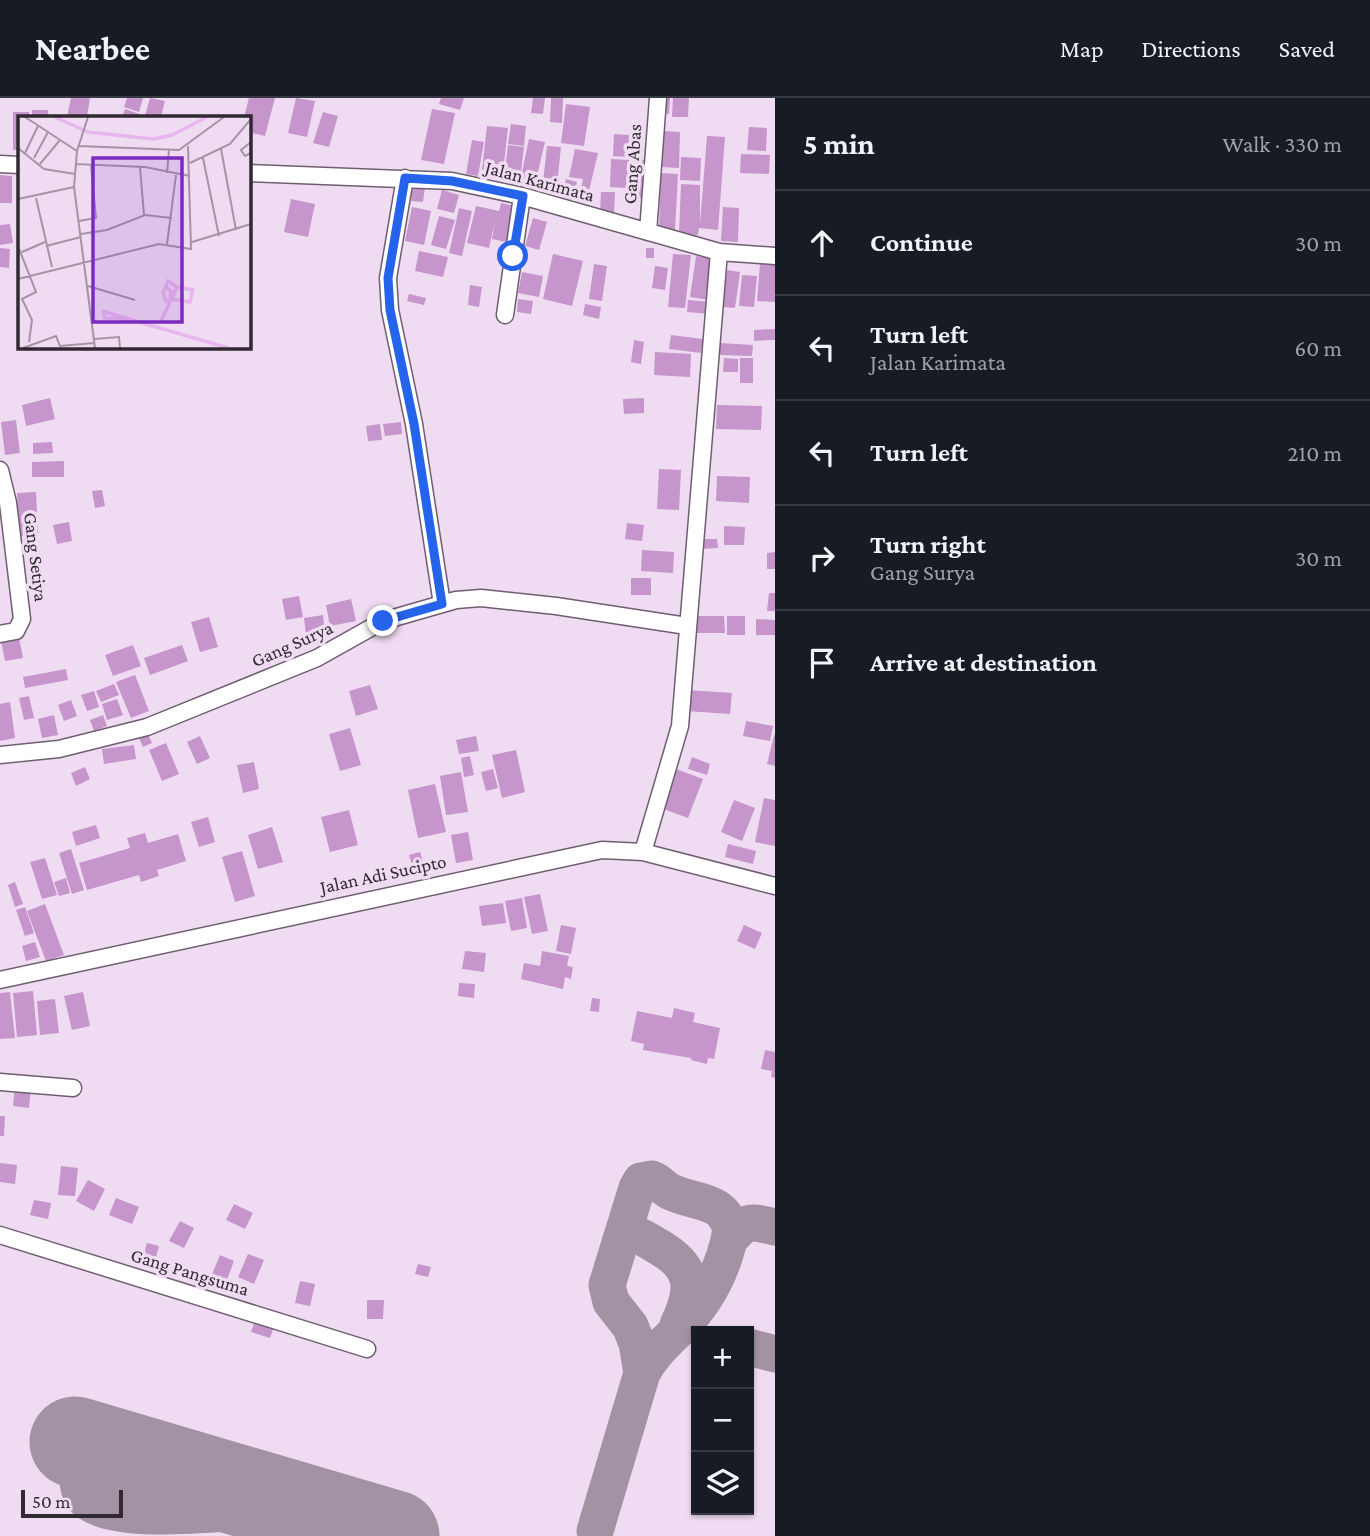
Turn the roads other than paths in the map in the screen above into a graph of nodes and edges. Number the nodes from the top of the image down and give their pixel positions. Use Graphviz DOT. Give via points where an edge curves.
graph roads {
  1 [pos="658,98"];
  2 [pos="0,164"];
  3 [pos="18,165"];
  4 [pos="250,173"];
  5 [pos="405,178"];
  6 [pos="523,196"];
  7 [pos="648,232"];
  8 [pos="719,252"];
  9 [pos="775,256"];
  10 [pos="505,314"];
  11 [pos="0,470"];
  12 [pos="442,604"];
  13 [pos="687,626"];
  14 [pos="0,634"];
  15 [pos="0,755"];
  16 [pos="643,852"];
  17 [pos="775,886"];
  18 [pos="0,980"];
  19 [pos="0,1082"];
  20 [pos="73,1088"];
  21 [pos="0,1235"];
  22 [pos="367,1349"];
  1 -- 7 [label="street, Gang Abas"];
  2 -- 3 [label="street"];
  4 -- 5 [label="street, Jalan Karimata"];
  5 -- 6 [label="street, Jalan Karimata" via="452,181"];
  5 -- 12 [label="street" via="388,278 390,310 414,424"];
  6 -- 7 [label="street, Jalan Karimata"];
  6 -- 10 [label="street"];
  7 -- 8 [label="street, Jalan Karimata"];
  8 -- 9 [label="street, Jalan Karimata"];
  8 -- 13 [label="street"];
  11 -- 14 [label="street, Gang Setiya" via="22,619 16,631"];
  12 -- 13 [label="street, Gang Surya" via="481,598"];
  12 -- 15 [label="street, Gang Surya" via="383,621 317,658 147,727 59,749"];
  13 -- 16 [label="street" via="680,726"];
  16 -- 17 [label="street, Jalan Adi Sucipto"];
  16 -- 18 [label="street, Jalan Adi Sucipto" via="577,853"];
  19 -- 20 [label="street"];
  21 -- 22 [label="street, Gang Pangsuma"];
}
